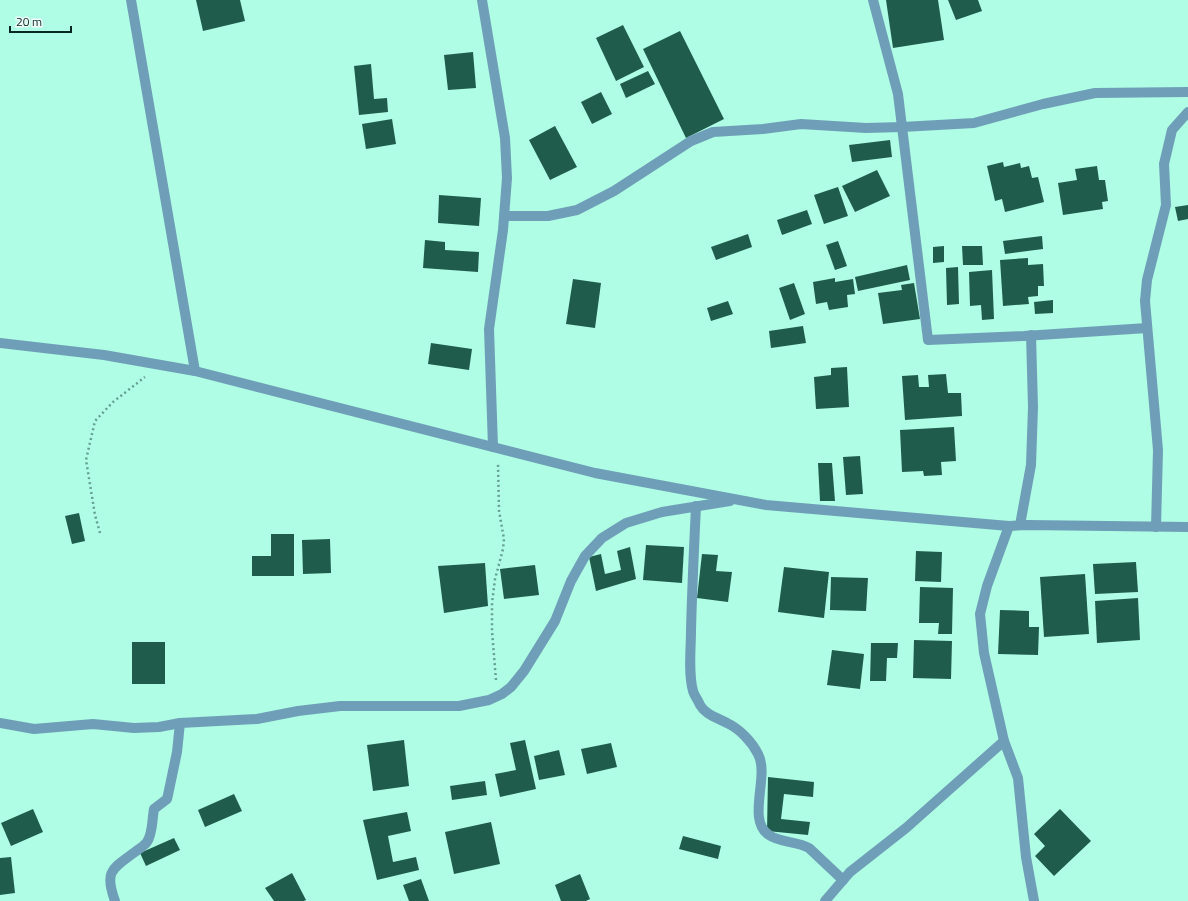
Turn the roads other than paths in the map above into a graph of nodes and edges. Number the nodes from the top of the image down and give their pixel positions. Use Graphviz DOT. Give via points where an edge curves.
graph roads {
  1 [pos="131,0"];
  2 [pos="482,0"];
  3 [pos="873,0"];
  4 [pos="1188,92"];
  5 [pos="1188,112"];
  6 [pos="902,127"];
  7 [pos="504,216"];
  8 [pos="1147,328"];
  9 [pos="1031,335"];
  10 [pos="0,343"];
  11 [pos="195,371"];
  12 [pos="496,448"];
  13 [pos="738,500"];
  14 [pos="696,506"];
  15 [pos="1020,525"];
  16 [pos="1009,526"];
  17 [pos="1156,527"];
  18 [pos="1188,527"];
  19 [pos="0,723"];
  20 [pos="180,723"];
  21 [pos="1004,741"];
  22 [pos="843,880"];
  23 [pos="115,901"];
  24 [pos="825,901"];
  25 [pos="1034,901"];
  1 -- 11 [label="street"];
  2 -- 7 [label="street" via="505,138 507,178"];
  3 -- 6 [label="street" via="898,94"];
  4 -- 6 [label="street" via="1095,93 974,123"];
  5 -- 8 [label="street" via="1172,130 1164,164 1166,205 1147,280"];
  6 -- 7 [label="street" via="866,128 801,124 713,132 691,141 614,191 577,210 548,216"];
  6 -- 9 [label="street" via="928,340"];
  7 -- 12 [label="street" via="489,329"];
  8 -- 9 [label="street"];
  8 -- 17 [label="street" via="1158,450"];
  9 -- 15 [label="street" via="1031,465"];
  10 -- 11 [label="street" via="104,355"];
  11 -- 12 [label="street"];
  12 -- 13 [label="street" via="595,473"];
  13 -- 14 [label="street"];
  13 -- 16 [label="street" via="766,505"];
  14 -- 20 [label="street" via="662,512 626,523 602,538 585,556 571,581 555,621 524,671 511,687 489,700 458,706 340,706 257,719"];
  14 -- 22 [label="street" via="691,657 693,692 708,715 728,724 749,740 758,753 762,767 758,811 762,829 775,838 809,848"];
  15 -- 16 [label="street"];
  15 -- 17 [label="street"];
  16 -- 21 [label="street" via="987,586 980,614 984,653"];
  17 -- 18 [label="street"];
  19 -- 20 [label="street" via="34,729 93,724 134,728 159,727"];
  20 -- 23 [label="street" via="167,798 154,809 148,841 111,873 109,882"];
  21 -- 22 [label="street"];
  21 -- 25 [label="street" via="1018,778 1026,857"];
  22 -- 24 [label="street"];
}
